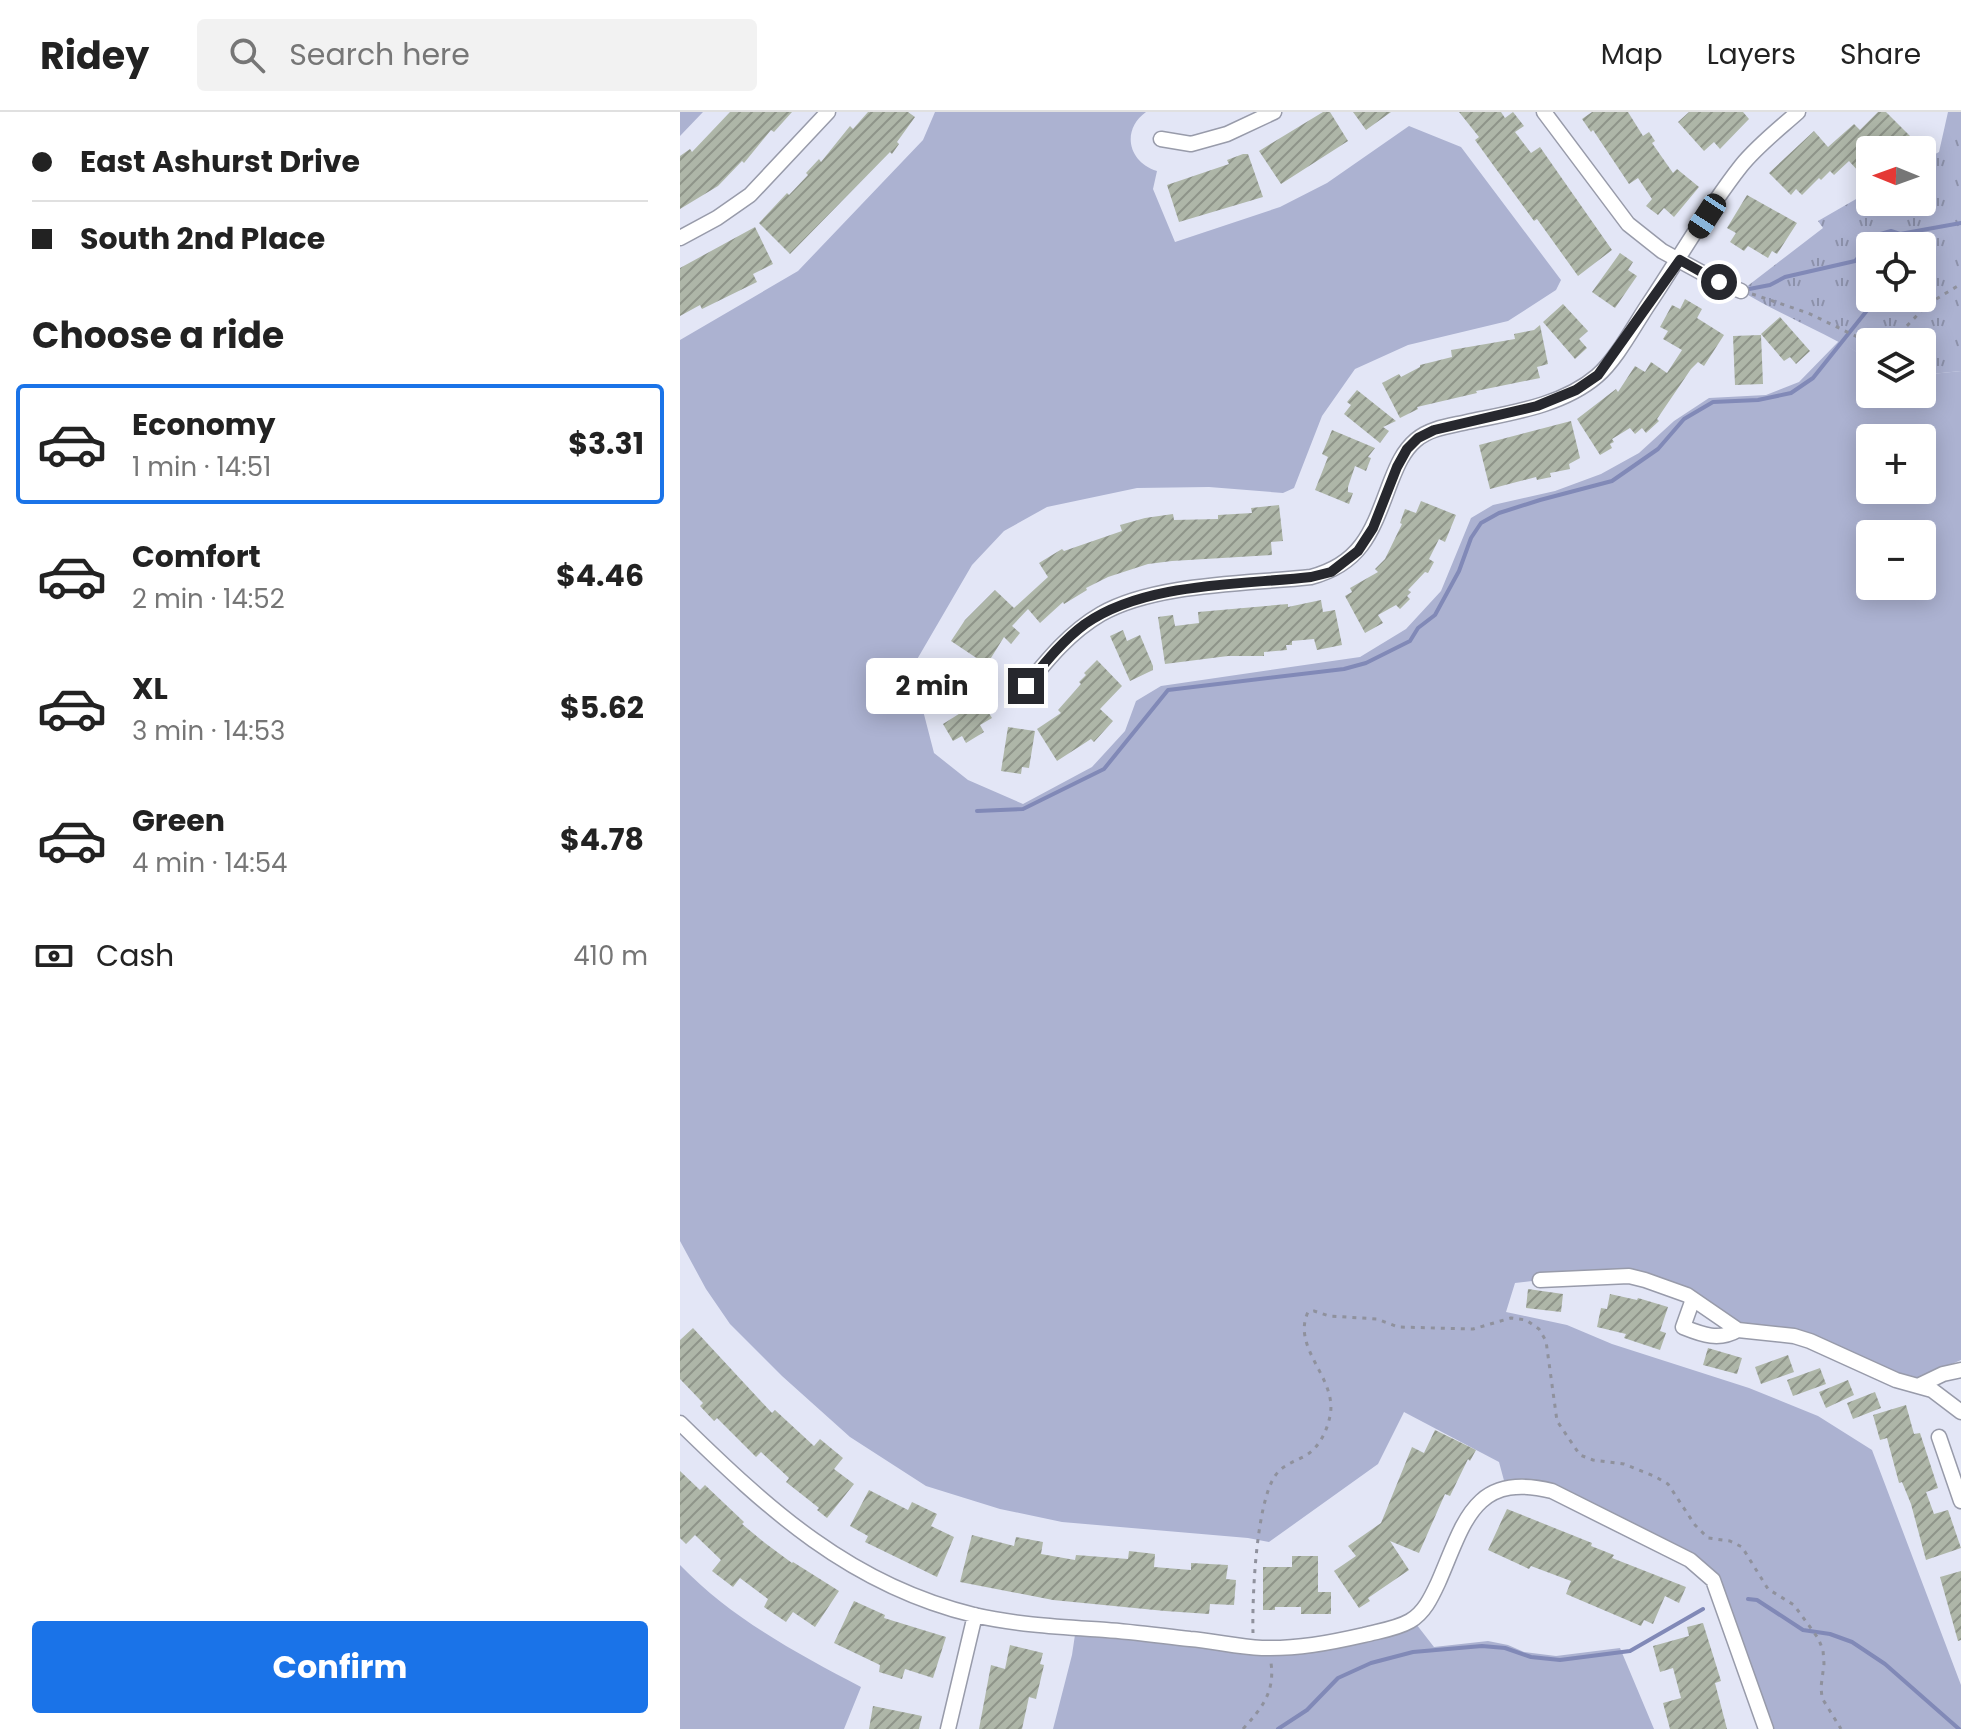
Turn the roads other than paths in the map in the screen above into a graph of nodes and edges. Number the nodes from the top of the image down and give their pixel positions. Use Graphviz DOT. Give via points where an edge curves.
graph roads {
  1 [pos="828,112"];
  2 [pos="1274,112"];
  3 [pos="1544,112"];
  4 [pos="1798,112"];
  5 [pos="1161,139"];
  6 [pos="680,238"];
  7 [pos="1680,260"];
  8 [pos="1741,291"];
  9 [pos="1026,686"];
  10 [pos="1540,1280"];
  11 [pos="1693,1299"];
  12 [pos="1738,1330"];
  13 [pos="1961,1370"];
  14 [pos="1920,1385"];
  15 [pos="1961,1412"];
  16 [pos="680,1423"];
  17 [pos="1939,1437"];
  18 [pos="1960,1496"];
  19 [pos="975,1615"];
  20 [pos="948,1729"];
  21 [pos="1766,1729"];
  1 -- 6 [label="street" via="750,195"];
  2 -- 5 [label="street" via="1191,144"];
  3 -- 7 [label="street" via="1628,224"];
  4 -- 7 [label="street" via="1743,164"];
  7 -- 8 [label="street"];
  7 -- 9 [label="street" via="1587,383 1537,406 1418,438 1397,467 1373,528 1348,562 1311,577 1166,592 1122,604 1068,638"];
  10 -- 11 [label="street" via="1629,1276"];
  11 -- 12 [label="street"];
  11 -- 12 [label="street" via="1683,1327 1708,1337"];
  12 -- 14 [label="street" via="1810,1341 1896,1380"];
  13 -- 14 [label="street"];
  14 -- 15 [label="street"];
  16 -- 19 [label="street" via="748,1489 819,1546 882,1581"];
  17 -- 18 [label="street"];
  19 -- 20 [label="street"];
  19 -- 21 [label="street" via="1261,1648 1315,1647 1413,1620 1432,1596 1475,1506 1489,1494 1528,1485 1552,1491 1690,1560 1713,1580"];
}
